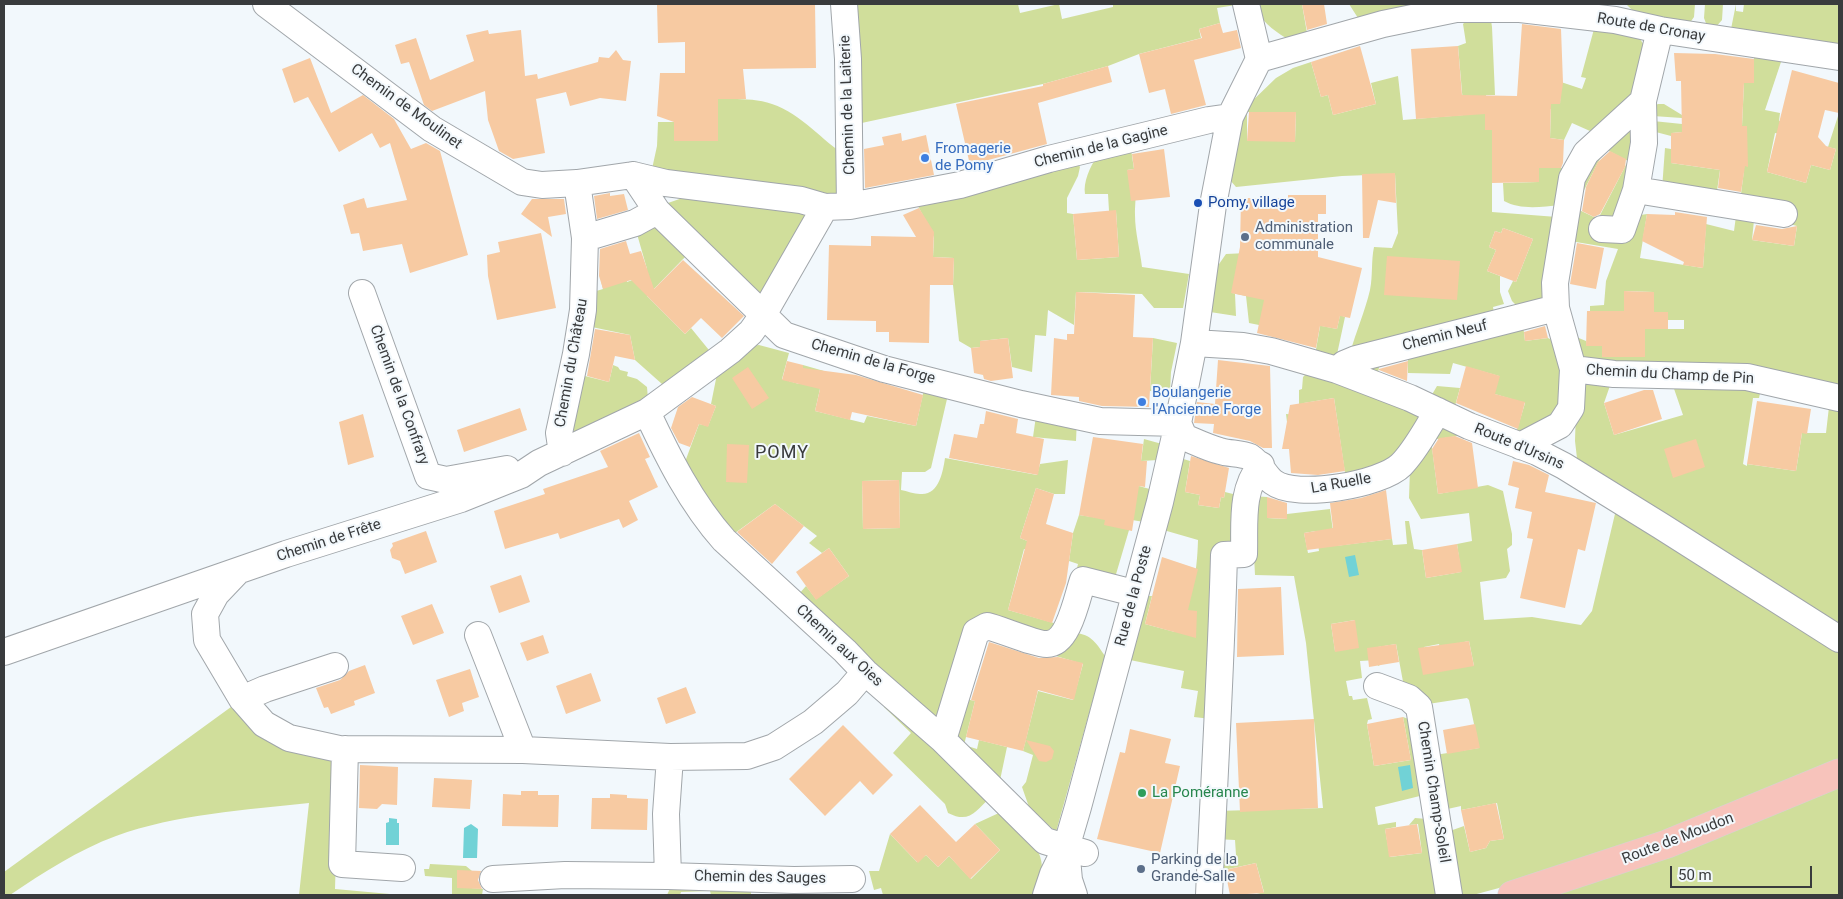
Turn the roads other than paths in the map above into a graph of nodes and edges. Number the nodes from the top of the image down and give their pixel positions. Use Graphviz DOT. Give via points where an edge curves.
graph roads {
  1 [pos="266,4"];
  2 [pos="844,4"];
  3 [pos="1246,4"];
  4 [pos="1614,12"];
  5 [pos="1660,30"];
  6 [pos="1839,57"];
  7 [pos="1259,60"];
  8 [pos="1644,101"];
  9 [pos="1230,117"];
  10 [pos="632,175"];
  11 [pos="577,184"];
  12 [pos="1636,190"];
  13 [pos="838,207"];
  14 [pos="657,211"];
  15 [pos="1784,214"];
  16 [pos="1602,229"];
  17 [pos="585,238"];
  18 [pos="362,293"];
  19 [pos="1556,308"];
  20 [pos="763,315"];
  21 [pos="1194,343"];
  22 [pos="1573,369"];
  23 [pos="1337,370"];
  24 [pos="1839,398"];
  25 [pos="1571,408"];
  26 [pos="647,412"];
  27 [pos="1438,412"];
  28 [pos="1178,436"];
  29 [pos="1520,446"];
  30 [pos="551,458"];
  31 [pos="1260,465"];
  32 [pos="1564,466"];
  33 [pos="236,572"];
  34 [pos="1134,593"];
  35 [pos="478,635"];
  36 [pos="1839,639"];
  37 [pos="4,652"];
  38 [pos="334,666"];
  39 [pos="865,672"];
  40 [pos="1376,686"];
  41 [pos="242,699"];
  42 [pos="943,740"];
  43 [pos="345,749"];
  44 [pos="523,750"];
  45 [pos="670,757"];
  46 [pos="1839,773"];
  47 [pos="1075,850"];
  48 [pos="402,868"];
  49 [pos="668,876"];
  50 [pos="493,879"];
  51 [pos="852,879"];
  52 [pos="1046,895"];
  53 [pos="1074,895"];
  54 [pos="1209,895"];
  55 [pos="1449,895"];
  56 [pos="1512,895"];
  1 -- 11 [label="street, Chemin de Moulinet" via="432,129 489,165 522,182"];
  2 -- 13 [label="street, Chemin de la Laiterie" via="848,59"];
  3 -- 7 [label="street"];
  4 -- 5 [label="street, Route de Cronay"];
  4 -- 7 [label="street, Route de Cronay" via="1456,9 1383,24"];
  5 -- 6 [label="street, Route de Cronay"];
  5 -- 8 [label="street"];
  7 -- 9 [label="street, Rue de la Poste"];
  8 -- 12 [label="street" via="1644,143"];
  8 -- 19 [label="street" via="1586,153 1572,178 1555,282"];
  9 -- 13 [label="street, Chemin de la Gagine" via="1068,154 960,185"];
  9 -- 21 [label="street, Rue de la Poste" via="1213,205"];
  10 -- 11 [label="street, Chemin de Moulinet"];
  10 -- 13 [label="street, Chemin de Moulinet" via="666,184"];
  10 -- 14 [label="street, Chemin de la Forge"];
  11 -- 17 [label="street, Chemin du Château"];
  12 -- 15 [label="street"];
  12 -- 16 [label="street" via="1622,230"];
  13 -- 20 [label="street, Chemin de Frête"];
  14 -- 17 [label="street" via="635,223"];
  14 -- 20 [label="street, Chemin de la Forge"];
  17 -- 30 [label="street, Chemin du Château" via="583,310"];
  18 -- 30 [label="street, Chemin de la Confrary" via="428,476 446,480"];
  19 -- 22 [label="street"];
  19 -- 23 [label="street, Chemin Neuf" via="1356,359"];
  20 -- 26 [label="street, Chemin de Frête" via="751,332 730,351"];
  20 -- 28 [label="street, Chemin de la Forge" via="784,335 884,369 1100,421"];
  21 -- 23 [label="street, Route d'Ursins" via="1271,351"];
  21 -- 28 [label="street, Rue de la Poste"];
  22 -- 24 [label="street, Chemin du Champ de Pin" via="1614,374 1747,378"];
  22 -- 25 [label="street, Chemin du Champ de Pin"];
  23 -- 27 [label="street, Route d'Ursins"];
  25 -- 29 [label="street" via="1560,424"];
  25 -- 32 [label="street, Chemin du Champ de Pin"];
  26 -- 30 [label="street, Chemin de Frête"];
  26 -- 39 [label="street, Chemin aux Oies" via="669,459 708,523"];
  27 -- 29 [label="street, Route d'Ursins"];
  27 -- 31 [label="street, La Ruelle" via="1408,457 1381,477 1308,491 1273,482"];
  28 -- 31 [label="street, La Ruelle" via="1219,451 1249,457"];
  28 -- 34 [label="street, Rue de la Poste"];
  29 -- 32 [label="street, Route d'Ursins"];
  30 -- 33 [label="street, Chemin de Frête" via="521,475 462,499"];
  31 -- 54 [label="street" via="1251,477 1246,494 1244,554 1224,555"];
  32 -- 36 [label="street, Route d'Ursins"];
  33 -- 37 [label="street, Chemin de Frête"];
  33 -- 41 [label="street" via="216,594 205,614 207,640"];
  34 -- 42 [label="street" via="1082,580 1069,626 1059,640 1047,644 987,626 976,632"];
  34 -- 47 [label="street, Rue de la Poste"];
  35 -- 44 [label="street"];
  38 -- 41 [label="street"];
  39 -- 42 [label="street, Chemin aux Oies"];
  39 -- 45 [label="street" via="847,693 813,722 774,747 747,756"];
  40 -- 55 [label="street, Chemin Champ-Soleil" via="1409,698 1419,707"];
  41 -- 43 [label="street" via="264,724 289,738"];
  42 -- 47 [label="street, Chemin aux Oies" via="1045,841"];
  43 -- 44 [label="street"];
  43 -- 48 [label="street" via="342,864"];
  44 -- 45 [label="street"];
  45 -- 49 [label="street" via="666,814"];
  46 -- 56 [label="main road, Route de Moudon" via="1667,844"];
  47 -- 52 [label="street, Rue de la Poste" via="1053,874"];
  47 -- 53 [label="street, Rue de la Poste" via="1069,880"];
  49 -- 50 [label="street, Chemin des Sauges" via="565,875"];
  49 -- 51 [label="street, Chemin des Sauges"];
}
